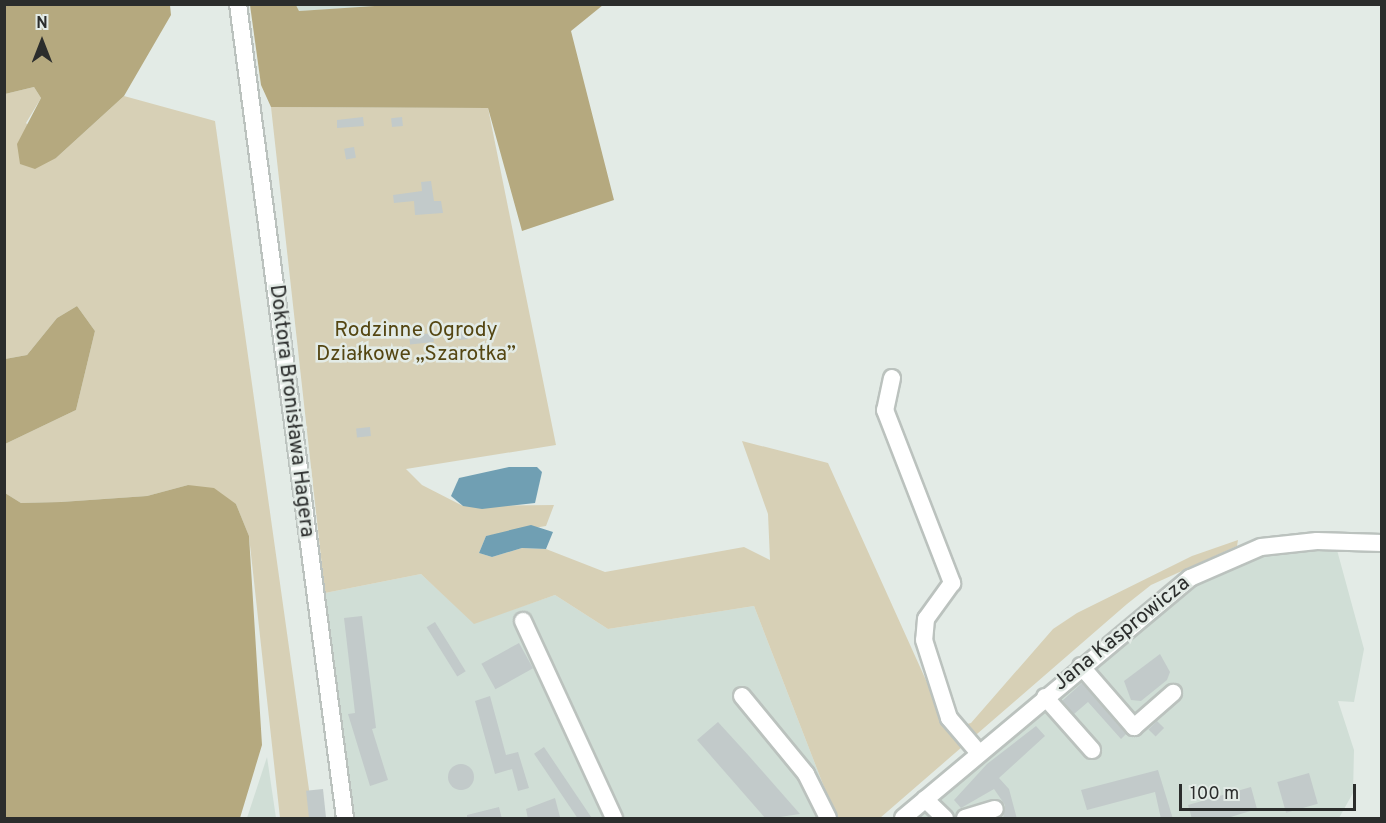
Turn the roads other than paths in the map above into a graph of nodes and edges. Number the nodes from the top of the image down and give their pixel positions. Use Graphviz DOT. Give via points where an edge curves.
graph roads {
  1 [pos="238,4"];
  2 [pos="892,378"];
  3 [pos="1382,543"];
  4 [pos="523,621"];
  5 [pos="1081,666"];
  6 [pos="1173,693"];
  7 [pos="742,696"];
  8 [pos="1045,697"];
  9 [pos="1092,750"];
  10 [pos="978,753"];
  11 [pos="926,799"];
  12 [pos="995,809"];
  13 [pos="345,819"];
  14 [pos="614,819"];
  15 [pos="828,819"];
  16 [pos="903,819"];
  17 [pos="945,819"];
  18 [pos="965,819"];
  1 -- 13 [label="street, Doktora Bronisława Hagera"];
  2 -- 10 [label="street" via="885,410 952,583 926,620 924,640 949,718"];
  3 -- 5 [label="street, Jana Kasprowicza" via="1289,543 1217,563 1164,596"];
  4 -- 14 [label="street"];
  5 -- 6 [label="street" via="1134,728"];
  5 -- 8 [label="street, Jana Kasprowicza"];
  7 -- 15 [label="street" via="806,774"];
  8 -- 9 [label="street"];
  8 -- 10 [label="street, Jana Kasprowicza"];
  10 -- 11 [label="street, Jana Kasprowicza"];
  11 -- 16 [label="street, Jana Kasprowicza"];
  11 -- 17 [label="street"];
  12 -- 18 [label="street"];
}
